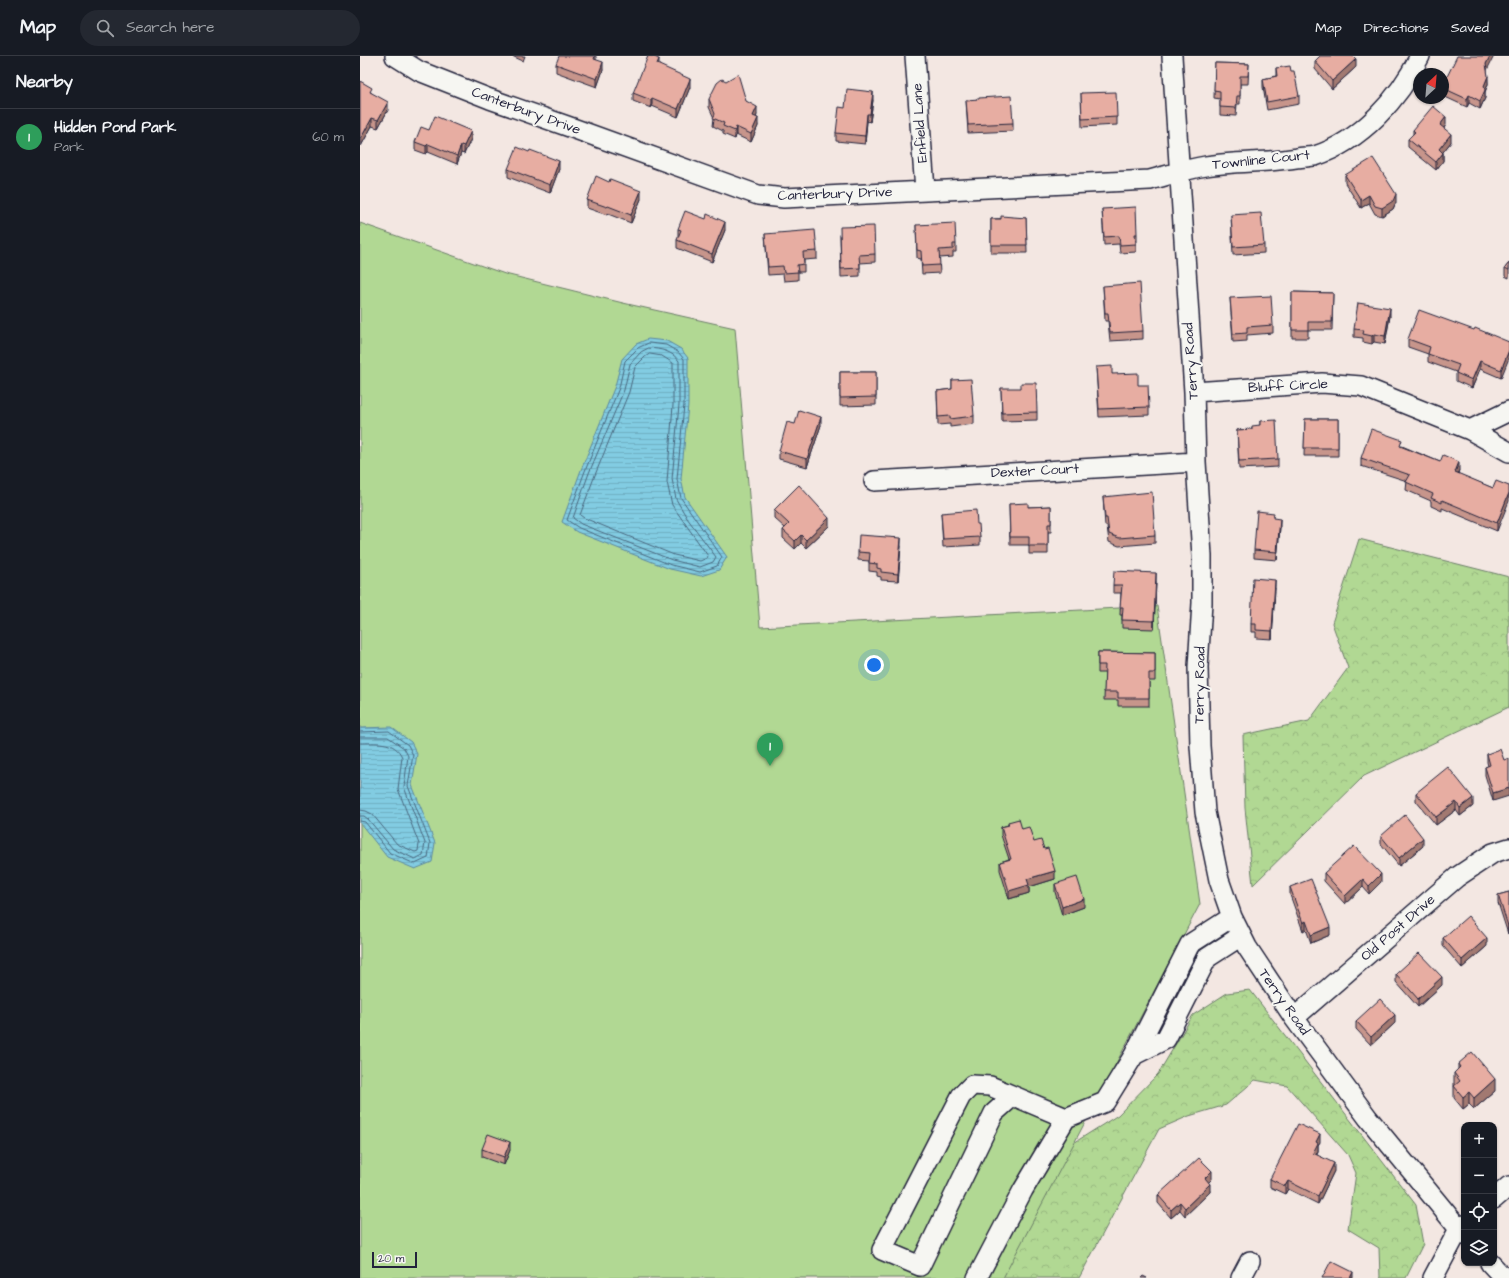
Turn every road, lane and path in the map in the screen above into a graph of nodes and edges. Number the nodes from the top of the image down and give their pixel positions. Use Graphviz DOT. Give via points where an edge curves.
graph roads {
  1 [pos="395,56"];
  2 [pos="915,56"];
  3 [pos="1172,56"];
  4 [pos="1420,56"];
  5 [pos="1180,172"];
  6 [pos="925,190"];
  7 [pos="1194,392"];
  8 [pos="1509,411"];
  9 [pos="1470,430"];
  10 [pos="1509,452"];
  11 [pos="1196,462"];
  12 [pos="874,481"];
  13 [pos="1509,848"];
  14 [pos="1232,917"];
  15 [pos="1241,936"];
  16 [pos="1294,1018"];
  17 [pos="1134,1055"];
  18 [pos="1013,1096"];
  19 [pos="1066,1118"];
  20 [pos="1509,1186"];
  21 [pos="1497,1196"];
  22 [pos="1461,1229"];
  23 [pos="1461,1232"];
  24 [pos="1250,1261"];
  25 [pos="1493,1266"];
  26 [pos="978,1278"];
  27 [pos="1241,1278"];
  28 [pos="1433,1278"];
  29 [pos="1504,1278"];
  1 -- 6 [label="street, Canterbury Drive" via="419,72 758,195 784,198"];
  2 -- 6 [label="street, Enfield Lane"];
  3 -- 5 [label="street, Terry Road"];
  4 -- 5 [label="street, Townline Court" via="1398,92 1371,123 1343,143 1314,156 1206,166"];
  5 -- 6 [label="street, Canterbury Drive" via="1150,180"];
  5 -- 7 [label="street, Terry Road"];
  7 -- 9 [label="street, Bluff Circle" via="1322,382 1361,386"];
  7 -- 11 [label="street, Terry Road"];
  8 -- 9 [label="street"];
  9 -- 10 [label="street, Bluff Circle"];
  11 -- 12 [label="street, Dexter Court"];
  11 -- 14 [label="street, Terry Road" via="1202,556 1198,667 1205,812 1219,880"];
  13 -- 16 [label="street, Old Post Drive" via="1493,853 1457,877"];
  14 -- 15 [label="street, Terry Road"];
  14 -- 17 [label="street" via="1190,944"];
  15 -- 16 [label="street, Terry Road"];
  15 -- 17 [label="street" via="1207,958 1166,1039"];
  16 -- 22 [label="street, Terry Road" via="1368,1118"];
  17 -- 19 [label="street" via="1105,1102"];
  18 -- 18 [label="street" via="994,1113 920,1266 882,1250 961,1096 972,1085 990,1086"];
  18 -- 19 [label="street"];
  19 -- 26 [label="street" via="1023,1190"];
  20 -- 21 [label="street"];
  23 -- 28 [label="street"];
  24 -- 27 [label="street"];
  25 -- 29 [label="street"];
}
